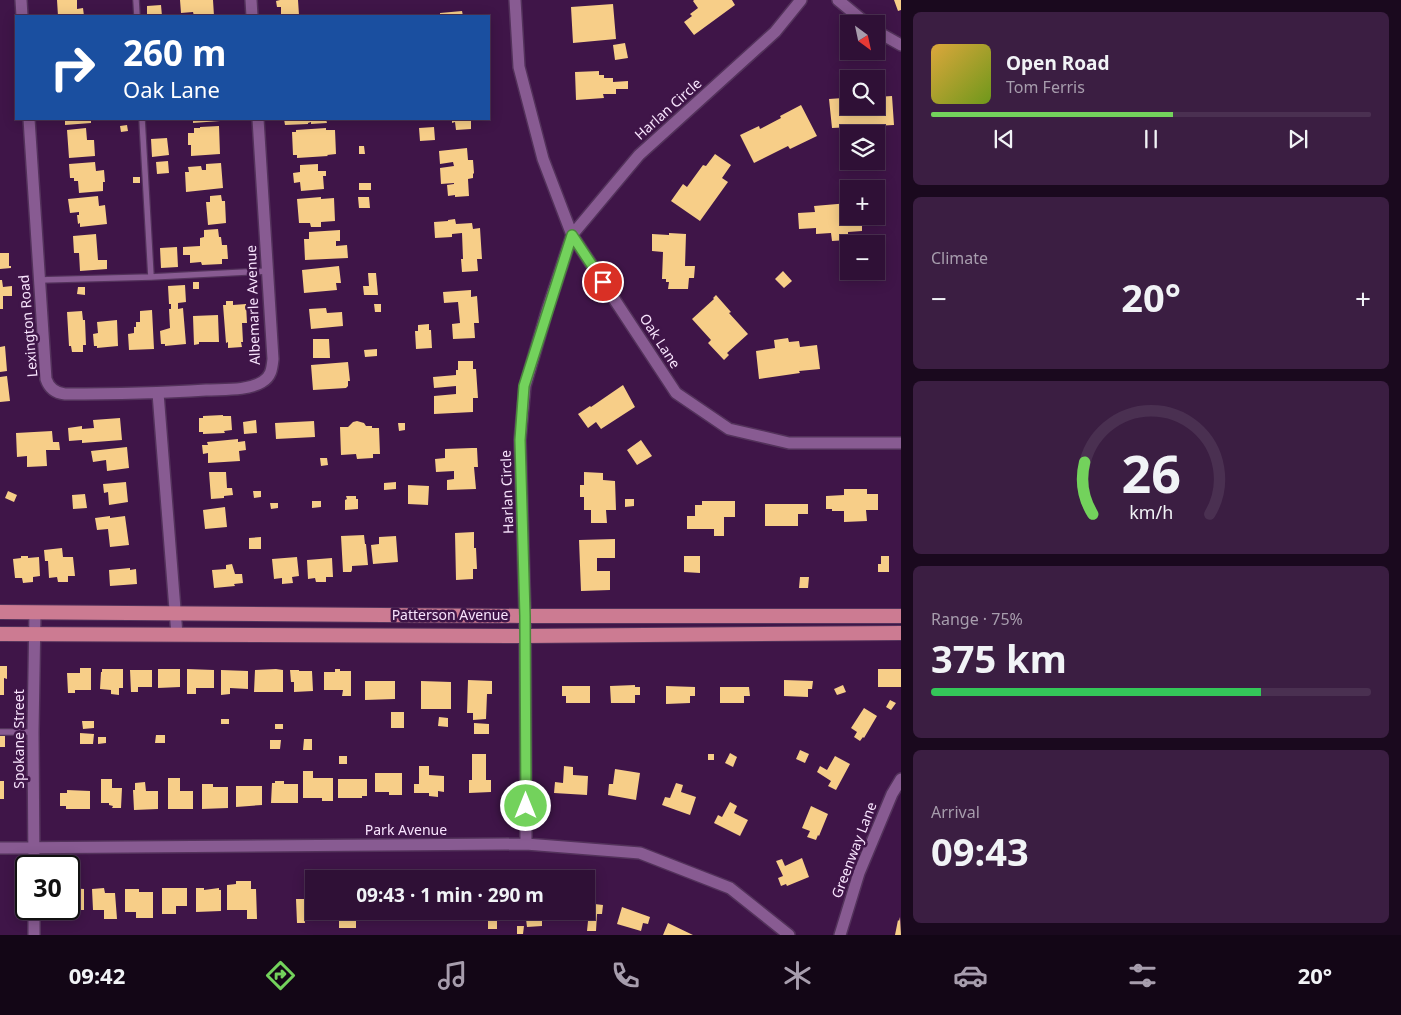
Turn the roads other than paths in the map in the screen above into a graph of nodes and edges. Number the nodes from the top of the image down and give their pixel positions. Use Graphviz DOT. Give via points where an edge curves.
graph roads {
  1 [pos="21,0"];
  2 [pos="136,0"];
  3 [pos="251,0"];
  4 [pos="515,0"];
  5 [pos="802,0"];
  6 [pos="838,0"];
  7 [pos="22,15"];
  8 [pos="137,15"];
  9 [pos="252,15"];
  10 [pos="856,15"];
  11 [pos="885,37"];
  12 [pos="901,45"];
  13 [pos="29,120"];
  14 [pos="142,120"];
  15 [pos="258,120"];
  16 [pos="572,235"];
  17 [pos="268,271"];
  18 [pos="151,277"];
  19 [pos="39,280"];
  20 [pos="158,393"];
  21 [pos="901,443"];
  22 [pos="0,612"];
  23 [pos="35,612"];
  24 [pos="176,614"];
  25 [pos="525,616"];
  26 [pos="901,616"];
  27 [pos="0,634"];
  28 [pos="35,634"];
  29 [pos="901,634"];
  30 [pos="177,635"];
  31 [pos="525,636"];
  32 [pos="0,732"];
  33 [pos="33,732"];
  34 [pos="901,779"];
  35 [pos="526,844"];
  36 [pos="0,848"];
  37 [pos="34,848"];
  38 [pos="34,855"];
  39 [pos="34,920"];
  40 [pos="34,935"];
  41 [pos="789,935"];
  42 [pos="840,935"];
  1 -- 7 [label="street"];
  2 -- 8 [label="lane"];
  3 -- 9 [label="street"];
  4 -- 16 [label="street, Oak Lane" via="522,76 543,159"];
  5 -- 16 [label="street, Harlan Circle" via="775,32 639,156"];
  6 -- 10 [label="street"];
  11 -- 12 [label="street"];
  13 -- 19 [label="street, Lexington Road"];
  14 -- 18 [label="lane"];
  15 -- 17 [label="street, Albemarle Avenue"];
  16 -- 21 [label="street, Oak Lane" via="676,393 729,429 789,443"];
  16 -- 25 [label="street, Harlan Circle" via="524,386 520,440"];
  17 -- 18 [label="lane"];
  17 -- 20 [label="street, Albemarle Avenue" via="273,359 270,376 253,386 237,389"];
  18 -- 19 [label="lane"];
  19 -- 20 [label="street, Lexington Road" via="46,379 53,390 64,394"];
  20 -- 24 [label="street"];
  22 -- 23 [label="main road, Patterson Avenue"];
  23 -- 24 [label="main road, Patterson Avenue"];
  23 -- 28 [label="street, Spokane Street"];
  24 -- 25 [label="main road, Patterson Avenue"];
  24 -- 30 [label="street"];
  25 -- 26 [label="main road, Patterson Avenue"];
  25 -- 31 [label="street, Harlan Circle"];
  27 -- 28 [label="main road, Patterson Avenue"];
  28 -- 30 [label="main road, Patterson Avenue"];
  28 -- 33 [label="street, Spokane Street"];
  29 -- 31 [label="main road, Patterson Avenue"];
  30 -- 31 [label="main road, Patterson Avenue"];
  31 -- 35 [label="street, Harlan Circle"];
  32 -- 33 [label="lane"];
  33 -- 37 [label="street, Spokane Street"];
  34 -- 42 [label="street, Greenway Lane" via="859,874"];
  35 -- 37 [label="street, Park Avenue"];
  35 -- 41 [label="street, Park Avenue" via="640,853 730,888"];
  36 -- 37 [label="street, Park Avenue"];
  37 -- 38 [label="street, Spokane Street"];
  39 -- 40 [label="street"];
}
